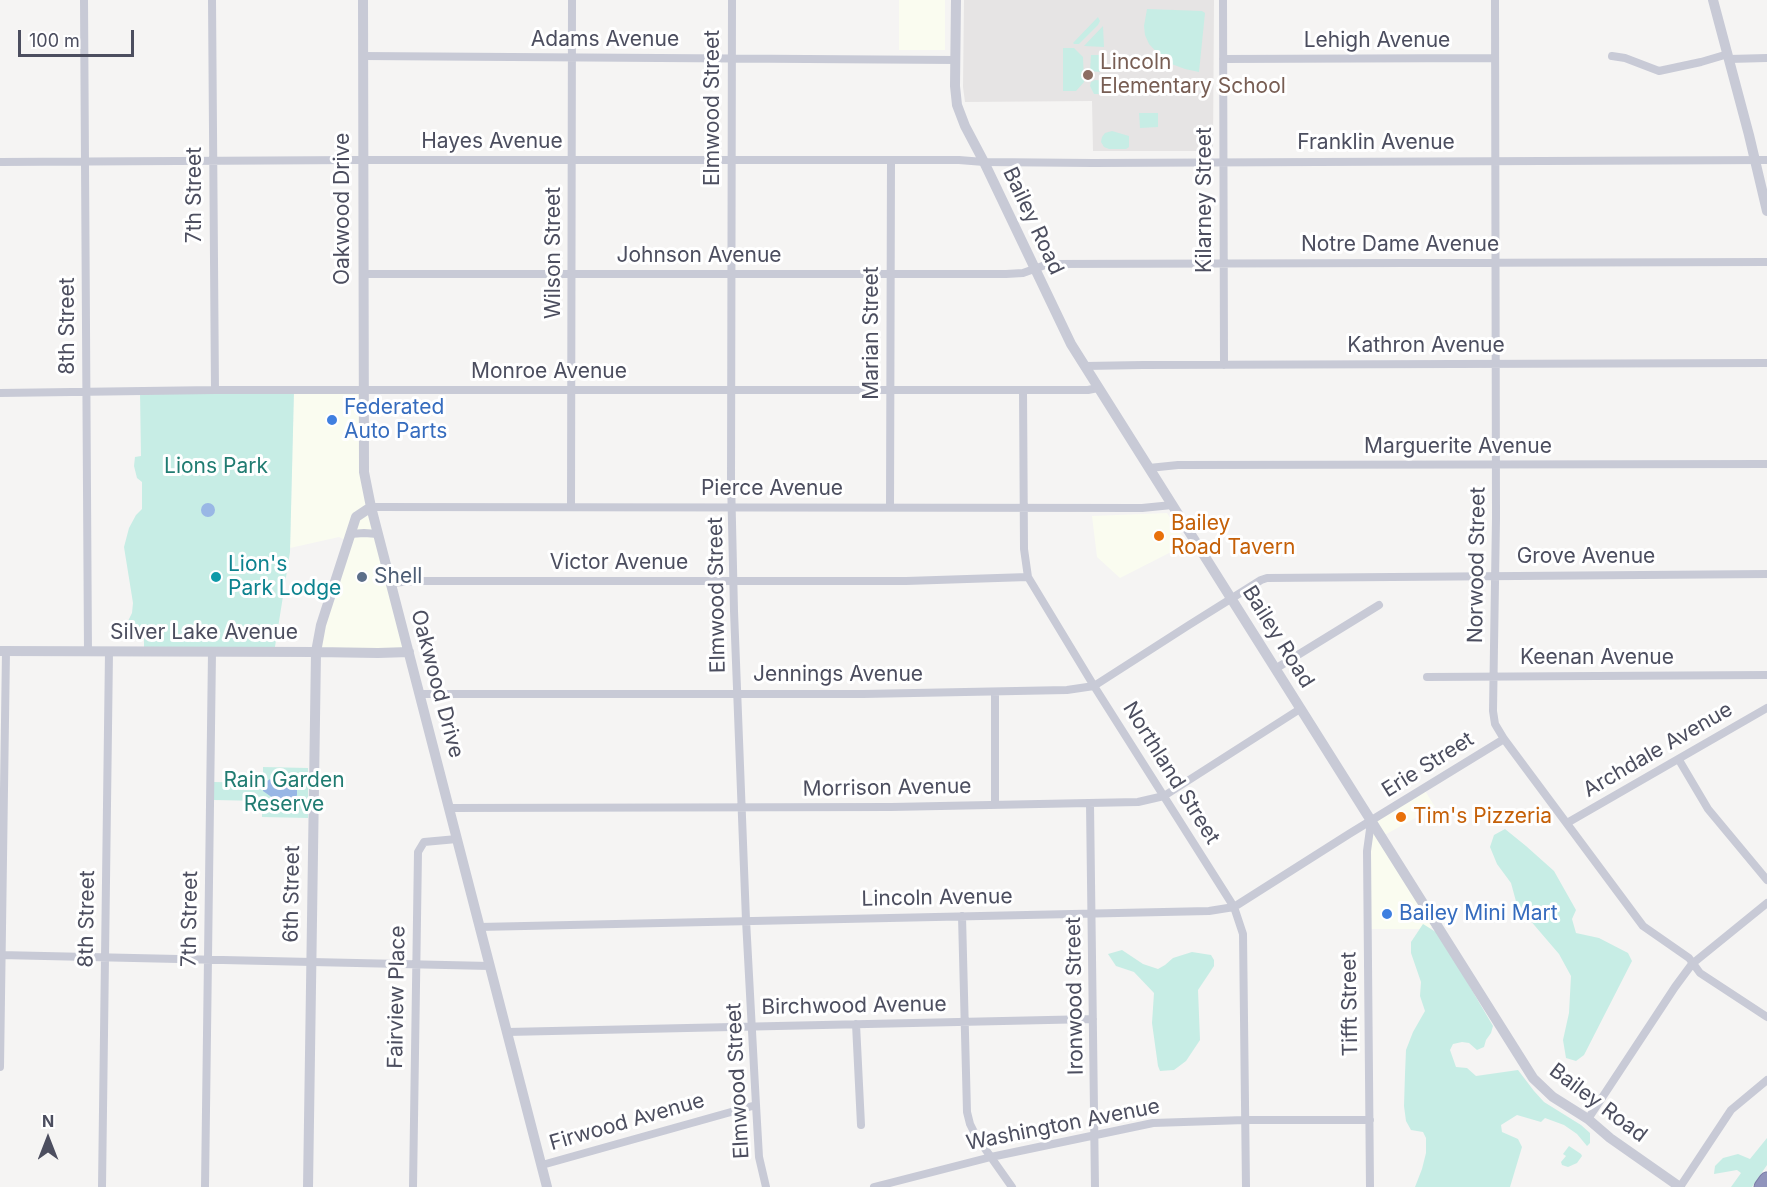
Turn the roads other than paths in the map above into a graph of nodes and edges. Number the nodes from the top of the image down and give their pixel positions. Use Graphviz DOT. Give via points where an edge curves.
graph roads {
  1 [pos="84,0"];
  2 [pos="212,0"];
  3 [pos="363,0"];
  4 [pos="572,0"];
  5 [pos="732,0"];
  6 [pos="956,0"];
  7 [pos="1223,0"];
  8 [pos="1495,0"];
  9 [pos="1713,0"];
  10 [pos="363,56"];
  11 [pos="1612,56"];
  12 [pos="1729,56"];
  13 [pos="573,58"];
  14 [pos="731,58"];
  15 [pos="1495,58"];
  16 [pos="1767,58"];
  17 [pos="1223,59"];
  18 [pos="955,60"];
  19 [pos="213,160"];
  20 [pos="363,160"];
  21 [pos="572,160"];
  22 [pos="730,160"];
  23 [pos="891,160"];
  24 [pos="1755,160"];
  25 [pos="1767,160"];
  26 [pos="1495,161"];
  27 [pos="0,162"];
  28 [pos="85,162"];
  29 [pos="984,162"];
  30 [pos="1222,162"];
  31 [pos="1767,211"];
  32 [pos="1767,262"];
  33 [pos="1223,263"];
  34 [pos="1496,263"];
  35 [pos="1034,269"];
  36 [pos="572,273"];
  37 [pos="730,273"];
  38 [pos="363,274"];
  39 [pos="890,274"];
  40 [pos="1767,363"];
  41 [pos="1224,364"];
  42 [pos="1496,364"];
  43 [pos="1085,366"];
  44 [pos="1098,388"];
  45 [pos="215,390"];
  46 [pos="364,390"];
  47 [pos="571,390"];
  48 [pos="890,390"];
  49 [pos="1023,390"];
  50 [pos="731,391"];
  51 [pos="86,392"];
  52 [pos="0,393"];
  53 [pos="1767,464"];
  54 [pos="1496,465"];
  55 [pos="1149,468"];
  56 [pos="1172,505"];
  57 [pos="371,507"];
  58 [pos="571,507"];
  59 [pos="732,507"];
  60 [pos="890,507"];
  61 [pos="1023,507"];
  62 [pos="350,534"];
  63 [pos="378,534"];
  64 [pos="1767,574"];
  65 [pos="1495,576"];
  66 [pos="1028,577"];
  67 [pos="733,581"];
  68 [pos="390,583"];
  69 [pos="1231,599"];
  70 [pos="1379,605"];
  71 [pos="3,651"];
  72 [pos="409,651"];
  73 [pos="88,652"];
  74 [pos="109,652"];
  75 [pos="212,652"];
  76 [pos="316,652"];
  77 [pos="1275,669"];
  78 [pos="1767,675"];
  79 [pos="1494,676"];
  80 [pos="1427,677"];
  81 [pos="1094,686"];
  82 [pos="995,692"];
  83 [pos="420,694"];
  84 [pos="737,694"];
  85 [pos="1767,708"];
  86 [pos="1300,709"];
  87 [pos="1504,739"];
  88 [pos="1679,760"];
  89 [pos="1164,796"];
  90 [pos="1090,804"];
  91 [pos="995,805"];
  92 [pos="741,807"];
  93 [pos="449,808"];
  94 [pos="1371,822"];
  95 [pos="1567,822"];
  96 [pos="457,839"];
  97 [pos="1767,880"];
  98 [pos="1767,903"];
  99 [pos="1234,907"];
  100 [pos="1092,914"];
  101 [pos="962,916"];
  102 [pos="746,920"];
  103 [pos="479,927"];
  104 [pos="1,955"];
  105 [pos="105,957"];
  106 [pos="208,959"];
  107 [pos="310,962"];
  108 [pos="417,964"];
  109 [pos="1692,964"];
  110 [pos="490,966"];
  111 [pos="1767,1017"];
  112 [pos="1093,1019"];
  113 [pos="964,1022"];
  114 [pos="856,1024"];
  115 [pos="753,1026"];
  116 [pos="507,1032"];
  117 [pos="0,1067"];
  118 [pos="1767,1080"];
  119 [pos="756,1105"];
  120 [pos="1588,1119"];
  121 [pos="1245,1120"];
  122 [pos="1370,1120"];
  123 [pos="861,1125"];
  124 [pos="1095,1135"];
  125 [pos="991,1157"];
  126 [pos="542,1165"];
  127 [pos="1767,1180"];
  128 [pos="102,1187"];
  129 [pos="205,1187"];
  130 [pos="308,1187"];
  131 [pos="413,1187"];
  132 [pos="547,1187"];
  133 [pos="766,1187"];
  134 [pos="878,1187"];
  135 [pos="1012,1187"];
  136 [pos="1095,1187"];
  137 [pos="1246,1187"];
  138 [pos="1370,1187"];
  139 [pos="1680,1187"];
  140 [pos="1762,1187"];
  1 -- 28 [label="street, 8th Street"];
  2 -- 19 [label="street, 7th Street"];
  3 -- 10 [label="street, Oakwood Drive"];
  4 -- 13 [label="street, Wilson Street"];
  5 -- 14 [label="street, Elmwood Street"];
  6 -- 18 [label="street, Bailey Road"];
  7 -- 17 [label="street, Kilarney Street"];
  8 -- 15 [label="street, Norwood Street"];
  9 -- 12 [label="street"];
  10 -- 13 [label="street, Adams Avenue"];
  10 -- 20 [label="street, Oakwood Drive"];
  11 -- 12 [label="street" via="1659,71"];
  12 -- 16 [label="street"];
  12 -- 24 [label="street"];
  13 -- 14 [label="street, Adams Avenue"];
  13 -- 21 [label="street, Wilson Street"];
  14 -- 18 [label="street, Adams Avenue"];
  14 -- 22 [label="street, Elmwood Street"];
  15 -- 17 [label="street, Lehigh Avenue"];
  15 -- 26 [label="street, Norwood Street"];
  17 -- 30 [label="street, Kilarney Street"];
  18 -- 29 [label="street, Bailey Road" via="957,105"];
  19 -- 20 [label="street, Hayes Avenue"];
  19 -- 28 [label="street, Hayes Avenue"];
  19 -- 45 [label="street, 7th Street"];
  20 -- 21 [label="street, Hayes Avenue"];
  20 -- 38 [label="street, Oakwood Drive"];
  21 -- 22 [label="street, Hayes Avenue"];
  21 -- 36 [label="street, Wilson Street"];
  22 -- 23 [label="street, Hayes Avenue"];
  22 -- 37 [label="street, Elmwood Street"];
  23 -- 29 [label="street, Hayes Avenue"];
  23 -- 39 [label="street, Marian Street"];
  24 -- 25 [label="street, Franklin Avenue"];
  24 -- 26 [label="street, Franklin Avenue"];
  24 -- 31 [label="street"];
  26 -- 30 [label="street, Franklin Avenue"];
  26 -- 34 [label="street, Norwood Street"];
  27 -- 28 [label="street, Hayes Avenue"];
  28 -- 51 [label="street, 8th Street"];
  29 -- 30 [label="street, Franklin Avenue"];
  29 -- 35 [label="street, Bailey Road"];
  30 -- 33 [label="street, Kilarney Street"];
  32 -- 34 [label="street, Notre Dame Avenue"];
  33 -- 34 [label="street, Notre Dame Avenue"];
  33 -- 35 [label="street, Notre Dame Avenue" via="1048,264"];
  33 -- 41 [label="street, Kilarney Street"];
  34 -- 42 [label="street, Norwood Street"];
  35 -- 39 [label="street, Johnson Avenue" via="1023,273"];
  35 -- 43 [label="street, Bailey Road"];
  36 -- 37 [label="street, Johnson Avenue"];
  36 -- 38 [label="street, Johnson Avenue"];
  36 -- 47 [label="street, Wilson Street"];
  37 -- 39 [label="street, Johnson Avenue"];
  37 -- 50 [label="street, Elmwood Street"];
  38 -- 46 [label="street, Oakwood Drive"];
  39 -- 48 [label="street, Marian Street"];
  40 -- 42 [label="street, Kathron Avenue"];
  41 -- 42 [label="street, Kathron Avenue"];
  41 -- 43 [label="street, Kathron Avenue"];
  42 -- 54 [label="street, Norwood Street"];
  43 -- 44 [label="street, Bailey Road"];
  44 -- 49 [label="street, Monroe Avenue"];
  44 -- 55 [label="street, Bailey Road"];
  45 -- 46 [label="street, Monroe Avenue"];
  45 -- 51 [label="street, Monroe Avenue"];
  46 -- 47 [label="street, Monroe Avenue"];
  46 -- 57 [label="street, Oakwood Drive" via="364,472"];
  47 -- 50 [label="street, Monroe Avenue"];
  47 -- 58 [label="street, Wilson Street"];
  48 -- 49 [label="street, Monroe Avenue"];
  48 -- 50 [label="street, Monroe Avenue"];
  48 -- 60 [label="street, Marian Street"];
  49 -- 61 [label="street, Northland Street"];
  50 -- 59 [label="street, Elmwood Street"];
  51 -- 52 [label="street, Monroe Avenue"];
  51 -- 73 [label="street, 8th Street"];
  53 -- 54 [label="street, Marguerite Avenue"];
  54 -- 55 [label="street, Marguerite Avenue"];
  54 -- 65 [label="street, Norwood Street"];
  55 -- 56 [label="street, Bailey Road"];
  56 -- 61 [label="street, Pierce Avenue"];
  56 -- 69 [label="street, Bailey Road"];
  57 -- 58 [label="street, Pierce Avenue"];
  57 -- 62 [label="street, 6th Street" via="356,517"];
  57 -- 63 [label="street, Oakwood Drive"];
  58 -- 59 [label="street, Pierce Avenue"];
  59 -- 60 [label="street, Pierce Avenue"];
  59 -- 67 [label="street, Elmwood Street"];
  60 -- 61 [label="street, Pierce Avenue"];
  61 -- 66 [label="street, Northland Street"];
  62 -- 63 [label="street"];
  62 -- 76 [label="street, 6th Street"];
  63 -- 68 [label="street, Oakwood Drive"];
  64 -- 65 [label="street, Grove Avenue"];
  65 -- 69 [label="street, Grove Avenue" via="1280,577 1261,580"];
  65 -- 79 [label="street, Norwood Street"];
  66 -- 67 [label="street, Victor Avenue"];
  66 -- 81 [label="street, Northland Street"];
  67 -- 68 [label="street, Victor Avenue"];
  67 -- 84 [label="street, Elmwood Street"];
  68 -- 72 [label="street, Oakwood Drive"];
  69 -- 77 [label="street, Bailey Road"];
  69 -- 81 [label="street, Jennings Avenue"];
  70 -- 77 [label="street"];
  71 -- 73 [label="street, Silver Lake Avenue"];
  71 -- 104 [label="street"];
  72 -- 76 [label="street, Silver Lake Avenue"];
  72 -- 83 [label="street, Oakwood Drive"];
  73 -- 74 [label="street, Silver Lake Avenue"];
  74 -- 75 [label="street, Silver Lake Avenue"];
  74 -- 105 [label="street, 8th Street"];
  75 -- 76 [label="street, Silver Lake Avenue"];
  75 -- 106 [label="street, 7th Street"];
  76 -- 107 [label="street, 6th Street"];
  77 -- 86 [label="street, Bailey Road"];
  78 -- 79 [label="street, Keenan Avenue"];
  79 -- 80 [label="street, Keenan Avenue"];
  79 -- 87 [label="street, Norwood Street" via="1494,717"];
  81 -- 82 [label="street, Jennings Avenue"];
  81 -- 89 [label="street, Northland Street"];
  82 -- 84 [label="street, Jennings Avenue"];
  82 -- 91 [label="street"];
  83 -- 84 [label="street, Jennings Avenue"];
  83 -- 93 [label="street, Oakwood Drive"];
  84 -- 92 [label="street, Elmwood Street"];
  85 -- 88 [label="street, Archdale Avenue"];
  86 -- 89 [label="street, Morrison Avenue"];
  86 -- 94 [label="street, Bailey Road"];
  87 -- 94 [label="street, Erie Street"];
  87 -- 95 [label="street, Norwood Street"];
  88 -- 95 [label="street, Archdale Avenue"];
  88 -- 97 [label="street" via="1708,810"];
  89 -- 90 [label="street, Morrison Avenue" via="1138,802"];
  89 -- 99 [label="street, Northland Street"];
  90 -- 91 [label="street, Morrison Avenue"];
  90 -- 100 [label="street, Ironwood Street"];
  91 -- 92 [label="street, Morrison Avenue"];
  92 -- 93 [label="street, Morrison Avenue"];
  92 -- 102 [label="street, Elmwood Street"];
  93 -- 96 [label="street, Oakwood Drive"];
  94 -- 99 [label="street, Lincoln Avenue"];
  94 -- 120 [label="street, Bailey Road" via="1533,1078 1553,1097"];
  94 -- 122 [label="street, Tifft Street" via="1367,851"];
  95 -- 109 [label="street, Norwood Street" via="1643,926"];
  96 -- 103 [label="street, Oakwood Drive"];
  96 -- 108 [label="street, Fairview Place" via="424,842 418,852"];
  98 -- 109 [label="street"];
  99 -- 100 [label="street, Lincoln Avenue"];
  99 -- 121 [label="street, Northland Street" via="1243,934"];
  100 -- 101 [label="street, Lincoln Avenue"];
  100 -- 112 [label="street, Ironwood Street"];
  101 -- 102 [label="street, Lincoln Avenue"];
  101 -- 113 [label="street"];
  102 -- 103 [label="street, Lincoln Avenue"];
  102 -- 115 [label="street, Elmwood Street"];
  103 -- 110 [label="street, Oakwood Drive"];
  104 -- 105 [label="street"];
  104 -- 117 [label="street"];
  105 -- 106 [label="street"];
  105 -- 128 [label="street, 8th Street"];
  106 -- 107 [label="street"];
  106 -- 129 [label="street, 7th Street"];
  107 -- 108 [label="street"];
  107 -- 130 [label="street, 6th Street"];
  108 -- 110 [label="street"];
  108 -- 131 [label="street, Fairview Place"];
  109 -- 111 [label="street, Norwood Street"];
  109 -- 120 [label="street"];
  110 -- 116 [label="street, Oakwood Drive"];
  112 -- 113 [label="street, Birchwood Avenue"];
  112 -- 124 [label="street, Ironwood Street"];
  113 -- 114 [label="street, Birchwood Avenue"];
  113 -- 125 [label="street" via="967,1112 976,1136"];
  114 -- 115 [label="street, Birchwood Avenue"];
  114 -- 123 [label="street"];
  115 -- 116 [label="street, Birchwood Avenue"];
  115 -- 119 [label="street, Elmwood Street"];
  116 -- 126 [label="street, Oakwood Drive"];
  118 -- 139 [label="street" via="1731,1110"];
  119 -- 126 [label="street, Firwood Avenue"];
  119 -- 133 [label="street, Elmwood Street" via="759,1157"];
  120 -- 139 [label="street, Bailey Road"];
  121 -- 122 [label="street, Washington Avenue"];
  121 -- 124 [label="street, Washington Avenue" via="1165,1121"];
  121 -- 137 [label="street, Northland Street"];
  122 -- 138 [label="street, Tifft Street"];
  124 -- 125 [label="street, Washington Avenue"];
  124 -- 136 [label="street, Ironwood Street"];
  125 -- 134 [label="street, Washington Avenue"];
  125 -- 135 [label="street"];
  126 -- 132 [label="street, Oakwood Drive"];
  127 -- 140 [label="highway"];
}
